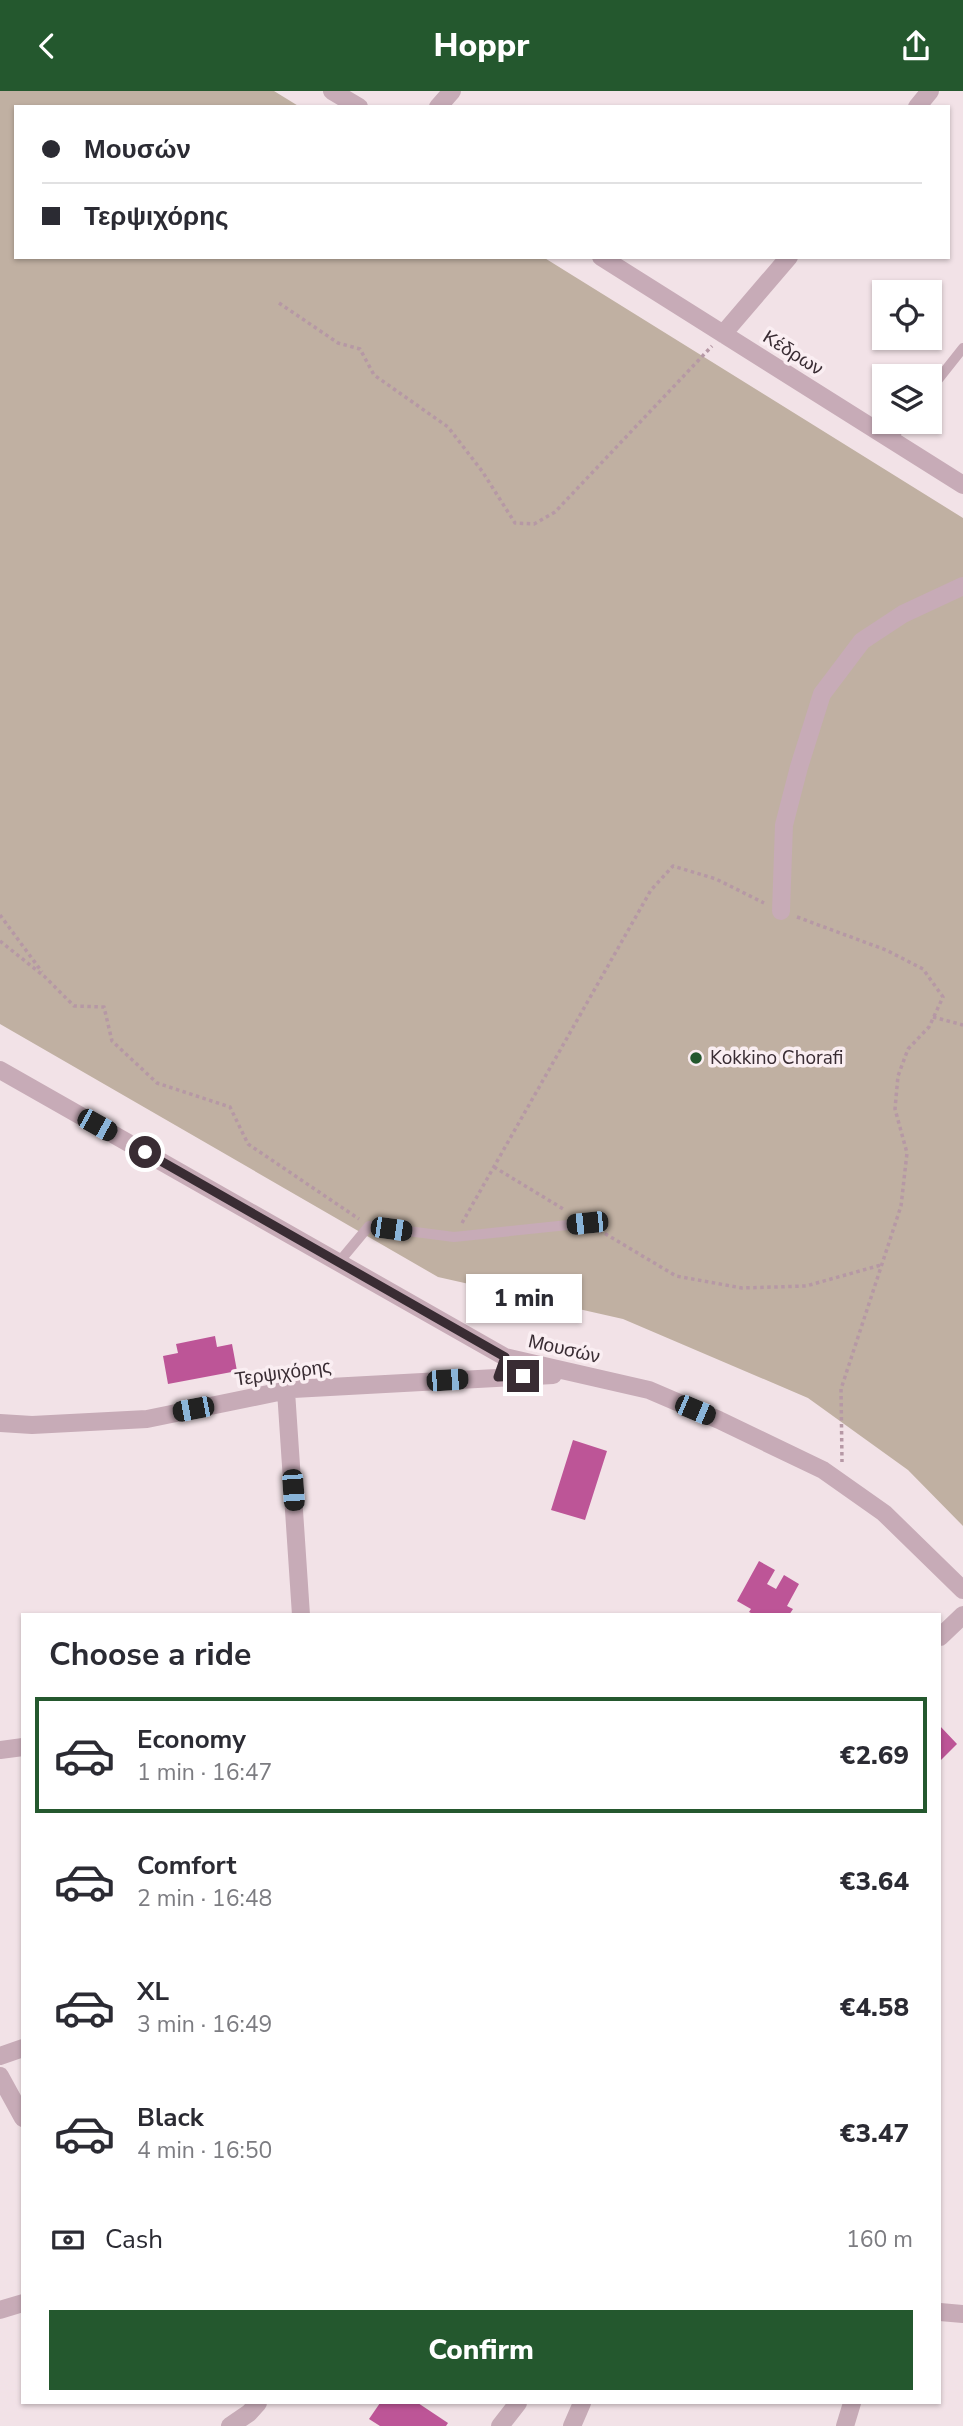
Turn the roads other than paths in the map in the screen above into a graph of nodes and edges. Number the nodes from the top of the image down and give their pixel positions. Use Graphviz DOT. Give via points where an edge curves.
graph roads {
  1 [pos="332,91"];
  2 [pos="452,91"];
  3 [pos="930,91"];
  4 [pos="356,105"];
  5 [pos="440,105"];
  6 [pos="919,105"];
  7 [pos="604,259"];
  8 [pos="787,259"];
  9 [pos="723,334"];
  10 [pos="963,348"];
  11 [pos="942,375"];
  12 [pos="895,434"];
  13 [pos="891,439"];
  14 [pos="963,485"];
  15 [pos="963,586"];
  16 [pos="781,911"];
  17 [pos="0,1070"];
  18 [pos="587,1223"];
  19 [pos="339,1262"];
  20 [pos="505,1357"];
  21 [pos="573,1374"];
  22 [pos="498,1377"];
  23 [pos="286,1391"];
  24 [pos="0,1423"];
  25 [pos="963,1590"];
  26 [pos="302,1613"];
  27 [pos="963,1615"];
  28 [pos="941,1636"];
  29 [pos="21,1747"];
  30 [pos="0,1750"];
  31 [pos="21,2048"];
  32 [pos="0,2056"];
  33 [pos="0,2076"];
  34 [pos="21,2114"];
  35 [pos="21,2304"];
  36 [pos="0,2310"];
  37 [pos="941,2312"];
  38 [pos="963,2314"];
  39 [pos="257,2404"];
  40 [pos="517,2404"];
  41 [pos="582,2404"];
  42 [pos="852,2404"];
  43 [pos="230,2426"];
  44 [pos="500,2426"];
  45 [pos="572,2426"];
  46 [pos="845,2426"];
  1 -- 4 [label="street"];
  2 -- 5 [label="street"];
  3 -- 6 [label="street"];
  7 -- 9 [label="street, Κέδρων"];
  8 -- 9 [label="street"];
  9 -- 13 [label="street, Κέδρων"];
  10 -- 11 [label="lane"];
  12 -- 13 [label="lane"];
  13 -- 14 [label="street, Κέδρων"];
  15 -- 16 [label="street" via="903,614 862,641 822,694 784,825"];
  17 -- 19 [label="street, Μουσών"];
  18 -- 19 [label="lane" via="454,1237 369,1226"];
  19 -- 20 [label="street, Μουσών"];
  20 -- 21 [label="street, Μουσών"];
  20 -- 22 [label="street"];
  21 -- 22 [label="street, Τερψιχόρης"];
  21 -- 25 [label="street, Μουσών" via="649,1390 823,1470 884,1513"];
  22 -- 23 [label="street, Τερψιχόρης"];
  23 -- 24 [label="street, Τερψιχόρης" via="147,1419"];
  23 -- 26 [label="street"];
  27 -- 28 [label="street"];
  29 -- 30 [label="street"];
  31 -- 32 [label="street"];
  33 -- 34 [label="street"];
  35 -- 36 [label="street"];
  37 -- 38 [label="street"];
  39 -- 43 [label="street"];
  40 -- 44 [label="street"];
  41 -- 45 [label="street"];
  42 -- 46 [label="street"];
}
